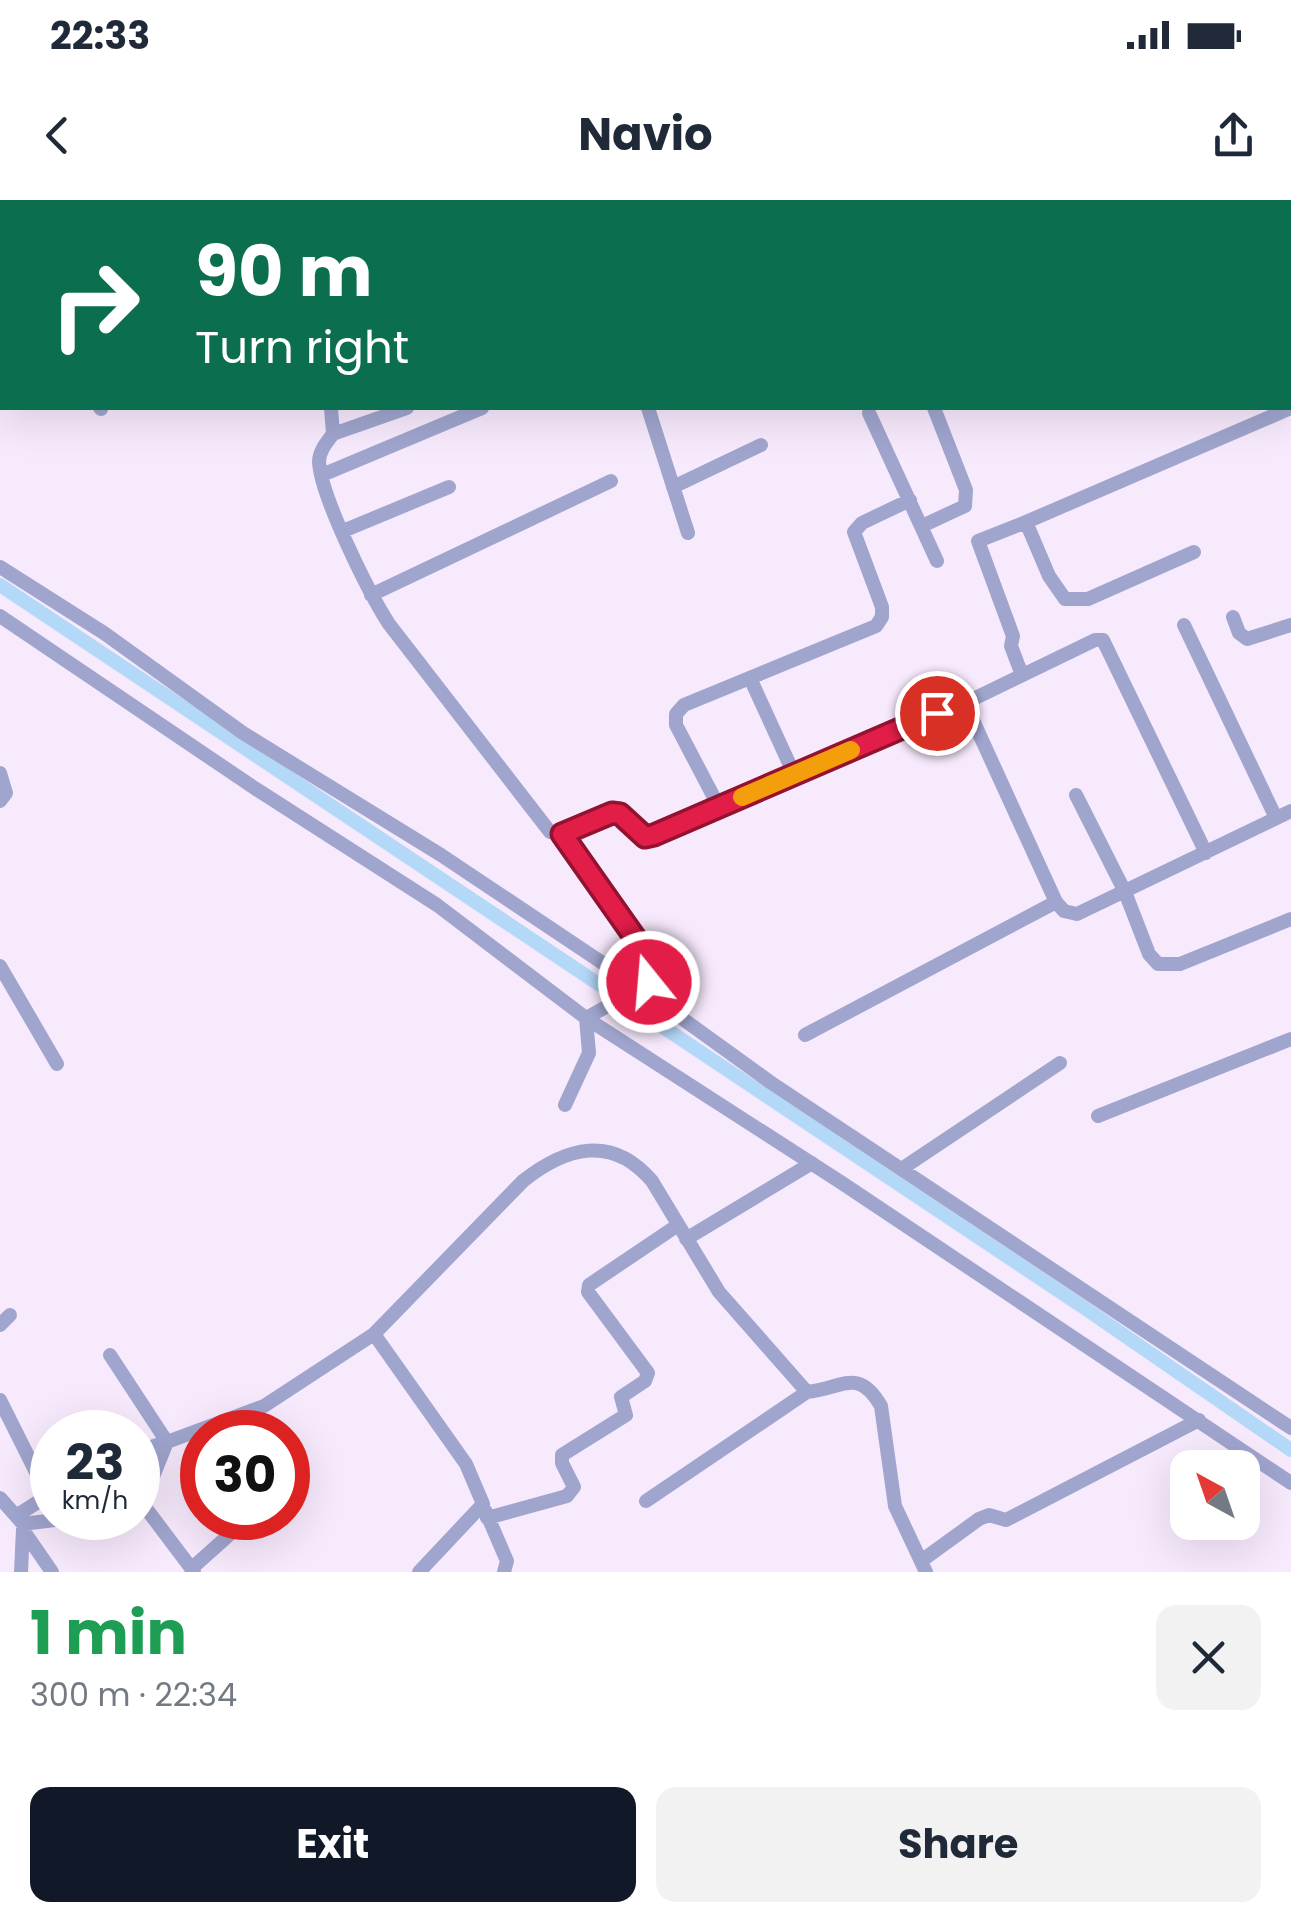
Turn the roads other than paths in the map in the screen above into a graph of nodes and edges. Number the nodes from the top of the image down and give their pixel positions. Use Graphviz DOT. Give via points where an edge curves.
graph roads {
  1 [pos="331,410"];
  2 [pos="401,410"];
  3 [pos="477,410"];
  4 [pos="649,410"];
  5 [pos="935,410"];
  6 [pos="1286,410"];
  7 [pos="869,413"];
  8 [pos="333,434"];
  9 [pos="761,445"];
  10 [pos="322,474"];
  11 [pos="611,481"];
  12 [pos="449,487"];
  13 [pos="673,487"];
  14 [pos="910,500"];
  15 [pos="1026,522"];
  16 [pos="922,526"];
  17 [pos="343,531"];
  18 [pos="688,533"];
  19 [pos="1194,552"];
  20 [pos="936,561"];
  21 [pos="0,567"];
  22 [pos="371,595"];
  23 [pos="0,616"];
  24 [pos="1233,617"];
  25 [pos="1184,625"];
  26 [pos="1291,625"];
  27 [pos="1022,675"];
  28 [pos="750,678"];
  29 [pos="964,703"];
  30 [pos="0,773"];
  31 [pos="794,774"];
  32 [pos="1076,795"];
  33 [pos="0,801"];
  34 [pos="719,807"];
  35 [pos="1291,811"];
  36 [pos="1276,818"];
  37 [pos="562,834"];
  38 [pos="1206,853"];
  39 [pos="1125,892"];
  40 [pos="1056,902"];
  41 [pos="1291,919"];
  42 [pos="0,966"];
  43 [pos="634,992"];
  44 [pos="590,1016"];
  45 [pos="805,1035"];
  46 [pos="1291,1039"];
  47 [pos="1060,1063"];
  48 [pos="57,1064"];
  49 [pos="565,1105"];
  50 [pos="1098,1116"];
  51 [pos="812,1163"];
  52 [pos="903,1168"];
  53 [pos="682,1232"];
  54 [pos="374,1334"];
  55 [pos="110,1356"];
  56 [pos="807,1392"];
  57 [pos="0,1400"];
  58 [pos="1199,1420"];
  59 [pos="1291,1428"];
  60 [pos="167,1442"];
  61 [pos="160,1444"];
  62 [pos="30,1457"];
  63 [pos="160,1458"];
  64 [pos="1291,1483"];
  65 [pos="0,1498"];
  66 [pos="646,1501"];
  67 [pos="485,1511"];
  68 [pos="30,1514"];
  69 [pos="30,1522"];
  70 [pos="21,1523"];
  71 [pos="160,1530"];
  72 [pos="224,1540"];
  73 [pos="924,1566"];
  74 [pos="192,1570"];
  75 [pos="21,1572"];
  76 [pos="52,1572"];
  77 [pos="418,1572"];
  78 [pos="504,1572"];
  1 -- 8 [label="street"];
  2 -- 8 [label="street"];
  3 -- 10 [label="street"];
  4 -- 13 [label="street"];
  5 -- 16 [label="street" via="966,500 957,512"];
  6 -- 15 [label="street"];
  7 -- 14 [label="street"];
  8 -- 10 [label="street" via="322,450"];
  9 -- 13 [label="street"];
  10 -- 17 [label="street"];
  11 -- 22 [label="street"];
  12 -- 17 [label="street"];
  13 -- 18 [label="street"];
  14 -- 16 [label="street"];
  14 -- 28 [label="street" via="855,527 882,607 876,626"];
  15 -- 19 [label="street" via="1065,599 1088,599"];
  15 -- 27 [label="street" via="978,542"];
  16 -- 20 [label="street"];
  17 -- 22 [label="street"];
  21 -- 43 [label="street" via="243,733 441,855"];
  22 -- 37 [label="street" via="543,826"];
  23 -- 44 [label="street" via="438,905"];
  24 -- 26 [label="street" via="1247,639"];
  25 -- 36 [label="street"];
  27 -- 29 [label="street"];
  27 -- 38 [label="street" via="1103,640"];
  28 -- 31 [label="street"];
  28 -- 34 [label="street" via="676,714"];
  29 -- 31 [label="street"];
  29 -- 40 [label="street"];
  30 -- 33 [label="street" via="6,793"];
  31 -- 34 [label="street"];
  32 -- 39 [label="street"];
  34 -- 37 [label="street" via="645,837 612,813"];
  35 -- 36 [label="street"];
  36 -- 38 [label="street"];
  37 -- 43 [label="street" via="652,962 656,974"];
  38 -- 39 [label="street"];
  39 -- 40 [label="street" via="1077,914"];
  39 -- 41 [label="street" via="1149,954 1167,966"];
  40 -- 45 [label="street"];
  42 -- 48 [label="street"];
  43 -- 44 [label="street"];
  43 -- 52 [label="street"];
  44 -- 49 [label="street" via="589,1053"];
  44 -- 51 [label="street"];
  46 -- 50 [label="street"];
  47 -- 52 [label="street"];
  51 -- 53 [label="street"];
  51 -- 58 [label="street"];
  52 -- 59 [label="street"];
  53 -- 54 [label="street" via="638,1165 614,1153 569,1154 523,1181"];
  53 -- 56 [label="street" via="718,1292"];
  53 -- 67 [label="street" via="589,1285 648,1373 621,1397 626,1415 562,1454 574,1487 567,1496"];
  54 -- 60 [label="street" via="264,1406"];
  54 -- 67 [label="street" via="466,1464"];
  55 -- 60 [label="street"];
  56 -- 66 [label="street"];
  56 -- 73 [label="street" via="860,1382 873,1392 895,1506"];
  57 -- 62 [label="street"];
  58 -- 64 [label="street"];
  58 -- 73 [label="street" via="1006,1520 979,1519"];
  60 -- 61 [label="street"];
  60 -- 63 [label="street"];
  65 -- 70 [label="street"];
  67 -- 77 [label="street"];
  67 -- 78 [label="street" via="507,1561"];
  68 -- 70 [label="street"];
  69 -- 70 [label="street"];
  70 -- 75 [label="street"];
  70 -- 76 [label="street"];
  71 -- 74 [label="street"];
  72 -- 74 [label="street"];
}
